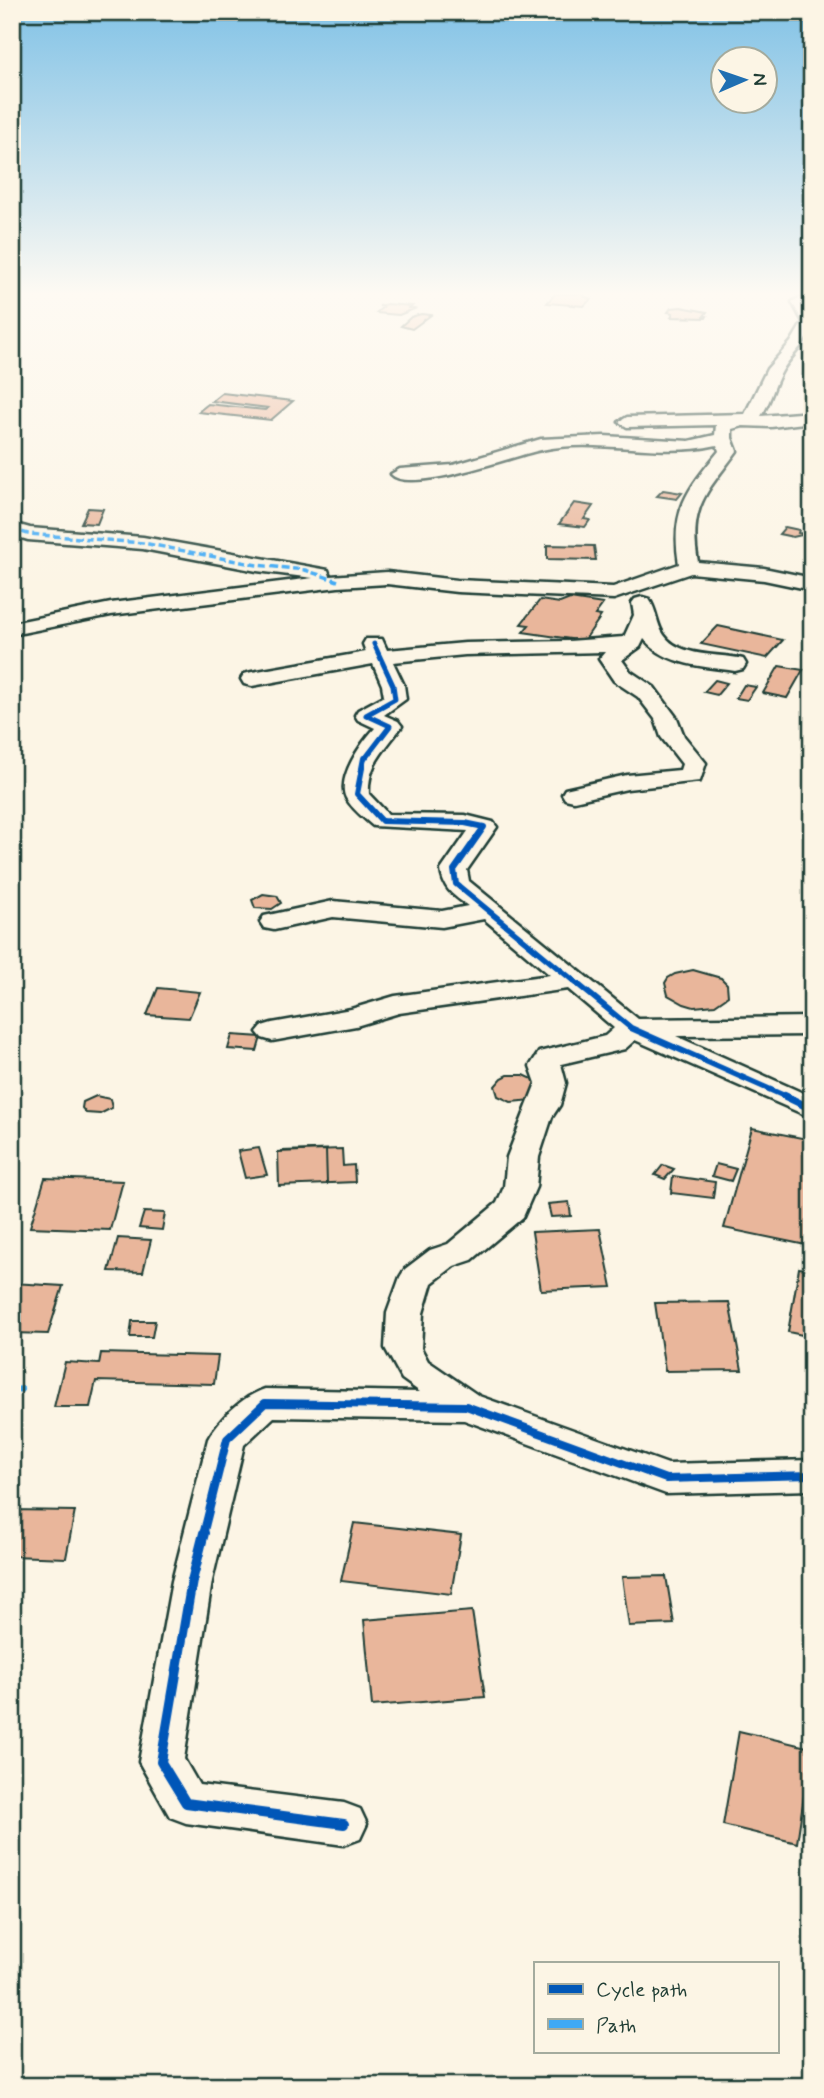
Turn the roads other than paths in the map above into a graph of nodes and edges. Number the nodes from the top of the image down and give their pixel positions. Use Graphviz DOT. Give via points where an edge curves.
graph roads {
  1 [pos="765,392"];
  2 [pos="812,416"];
  3 [pos="627,422"];
  4 [pos="733,422"];
  5 [pos="723,438"];
  6 [pos="400,474"];
  7 [pos="12,528"];
  8 [pos="689,567"];
  9 [pos="660,579"];
  10 [pos="338,581"];
  11 [pos="812,584"];
  12 [pos="644,616"];
  13 [pos="12,629"];
  14 [pos="632,642"];
  15 [pos="376,650"];
  16 [pos="735,664"];
  17 [pos="252,679"];
  18 [pos="575,794"];
  19 [pos="489,910"];
  20 [pos="274,922"];
  21 [pos="573,980"];
  22 [pos="812,1026"];
  23 [pos="631,1028"];
  24 [pos="272,1032"];
  25 [pos="812,1110"];
  26 [pos="466,1406"];
  27 [pos="812,1475"];
  28 [pos="344,1824"];
  1 -- 4 [label="street" via="751,418"];
  2 -- 4 [label="street"];
  3 -- 4 [label="street"];
  4 -- 5 [label="street" via="724,426"];
  5 -- 6 [label="street" via="689,446 604,441 541,444 464,467"];
  5 -- 8 [label="street" via="728,451 695,492 686,511"];
  7 -- 10 [label="street" via="28,534 143,542 257,565 305,569"];
  8 -- 9 [label="street"];
  8 -- 11 [label="street"];
  9 -- 10 [label="street" via="614,593 387,578"];
  9 -- 12 [label="street" via="641,598"];
  10 -- 13 [label="street" via="111,609"];
  12 -- 14 [label="street"];
  12 -- 16 [label="street" via="659,646 683,656"];
  14 -- 15 [label="street" via="600,648"];
  14 -- 18 [label="street" via="610,659 666,718 673,737 694,763 691,776 626,782"];
  15 -- 17 [label="street"];
  15 -- 19 [label="street" via="396,687 396,699 366,715 390,726 360,763 355,788 358,797 382,821 477,823 484,827 454,870 456,884"];
  19 -- 20 [label="street" via="442,919 333,909"];
  19 -- 21 [label="street"];
  21 -- 23 [label="street"];
  21 -- 24 [label="street" via="395,1005"];
  22 -- 23 [label="street"];
  23 -- 25 [label="street"];
  23 -- 26 [label="street" via="615,1043 550,1058 545,1066 551,1083 523,1157 520,1187 511,1209 460,1252 442,1258 416,1277 405,1313 403,1348 415,1370"];
  26 -- 27 [label="street" via="666,1479"];
  26 -- 28 [label="street" via="265,1403 227,1439 192,1581 161,1762 186,1803"];
}
